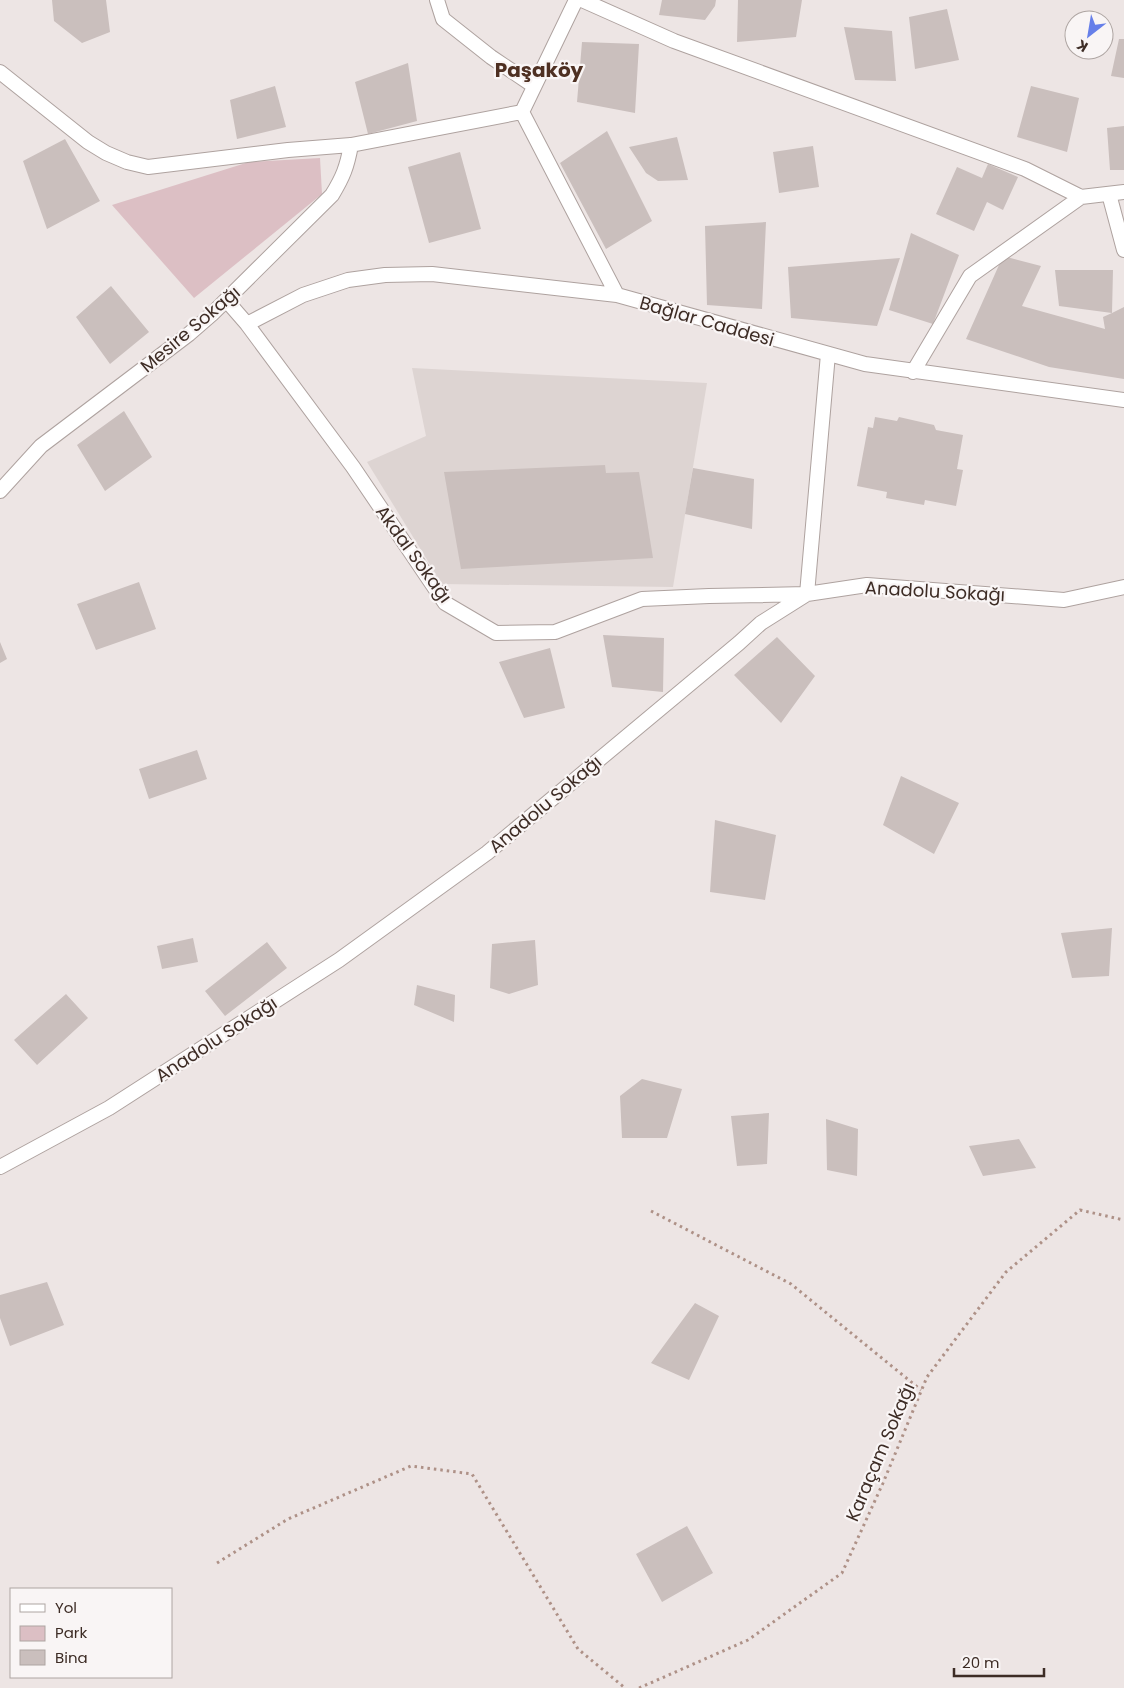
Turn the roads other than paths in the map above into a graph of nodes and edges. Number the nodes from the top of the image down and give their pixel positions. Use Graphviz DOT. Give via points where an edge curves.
graph roads {
  1 [pos="437,0"];
  2 [pos="576,0"];
  3 [pos="582,0"];
  4 [pos="0,72"];
  5 [pos="534,86"];
  6 [pos="522,112"];
  7 [pos="351,145"];
  8 [pos="1124,192"];
  9 [pos="1109,194"];
  10 [pos="1081,197"];
  11 [pos="1124,250"];
  12 [pos="617,295"];
  13 [pos="227,302"];
  14 [pos="247,324"];
  15 [pos="828,354"];
  16 [pos="913,372"];
  17 [pos="1124,400"];
  18 [pos="0,491"];
  19 [pos="1124,587"];
  20 [pos="807,594"];
  21 [pos="0,1167"];
  1 -- 5 [label="street" via="443,19"];
  2 -- 5 [label="street"];
  3 -- 10 [label="street" via="674,41 1025,169"];
  4 -- 7 [label="street" via="88,142 126,162 148,167"];
  5 -- 6 [label="street"];
  6 -- 7 [label="street"];
  6 -- 12 [label="street, Bağlar Caddesi"];
  7 -- 13 [label="street, Mesire Sokağı" via="348,166 332,195"];
  8 -- 9 [label="street"];
  9 -- 10 [label="street"];
  9 -- 11 [label="street"];
  10 -- 16 [label="street" via="970,276"];
  12 -- 14 [label="street" via="432,274 385,274 348,280 303,294"];
  12 -- 15 [label="street, Bağlar Caddesi"];
  13 -- 14 [label="street, Akdal Sokağı"];
  13 -- 18 [label="street, Mesire Sokağı" via="41,446"];
  14 -- 20 [label="street, Akdal Sokağı" via="353,467 445,603 496,634 555,632 642,599"];
  15 -- 16 [label="street, Bağlar Caddesi"];
  15 -- 20 [label="street"];
  16 -- 17 [label="street, Bağlar Caddesi"];
  19 -- 20 [label="street, Anadolu Sokağı" via="1064,600 867,585"];
  20 -- 21 [label="street, Anadolu Sokağı" via="761,623 487,853 339,960 109,1108"];
}
